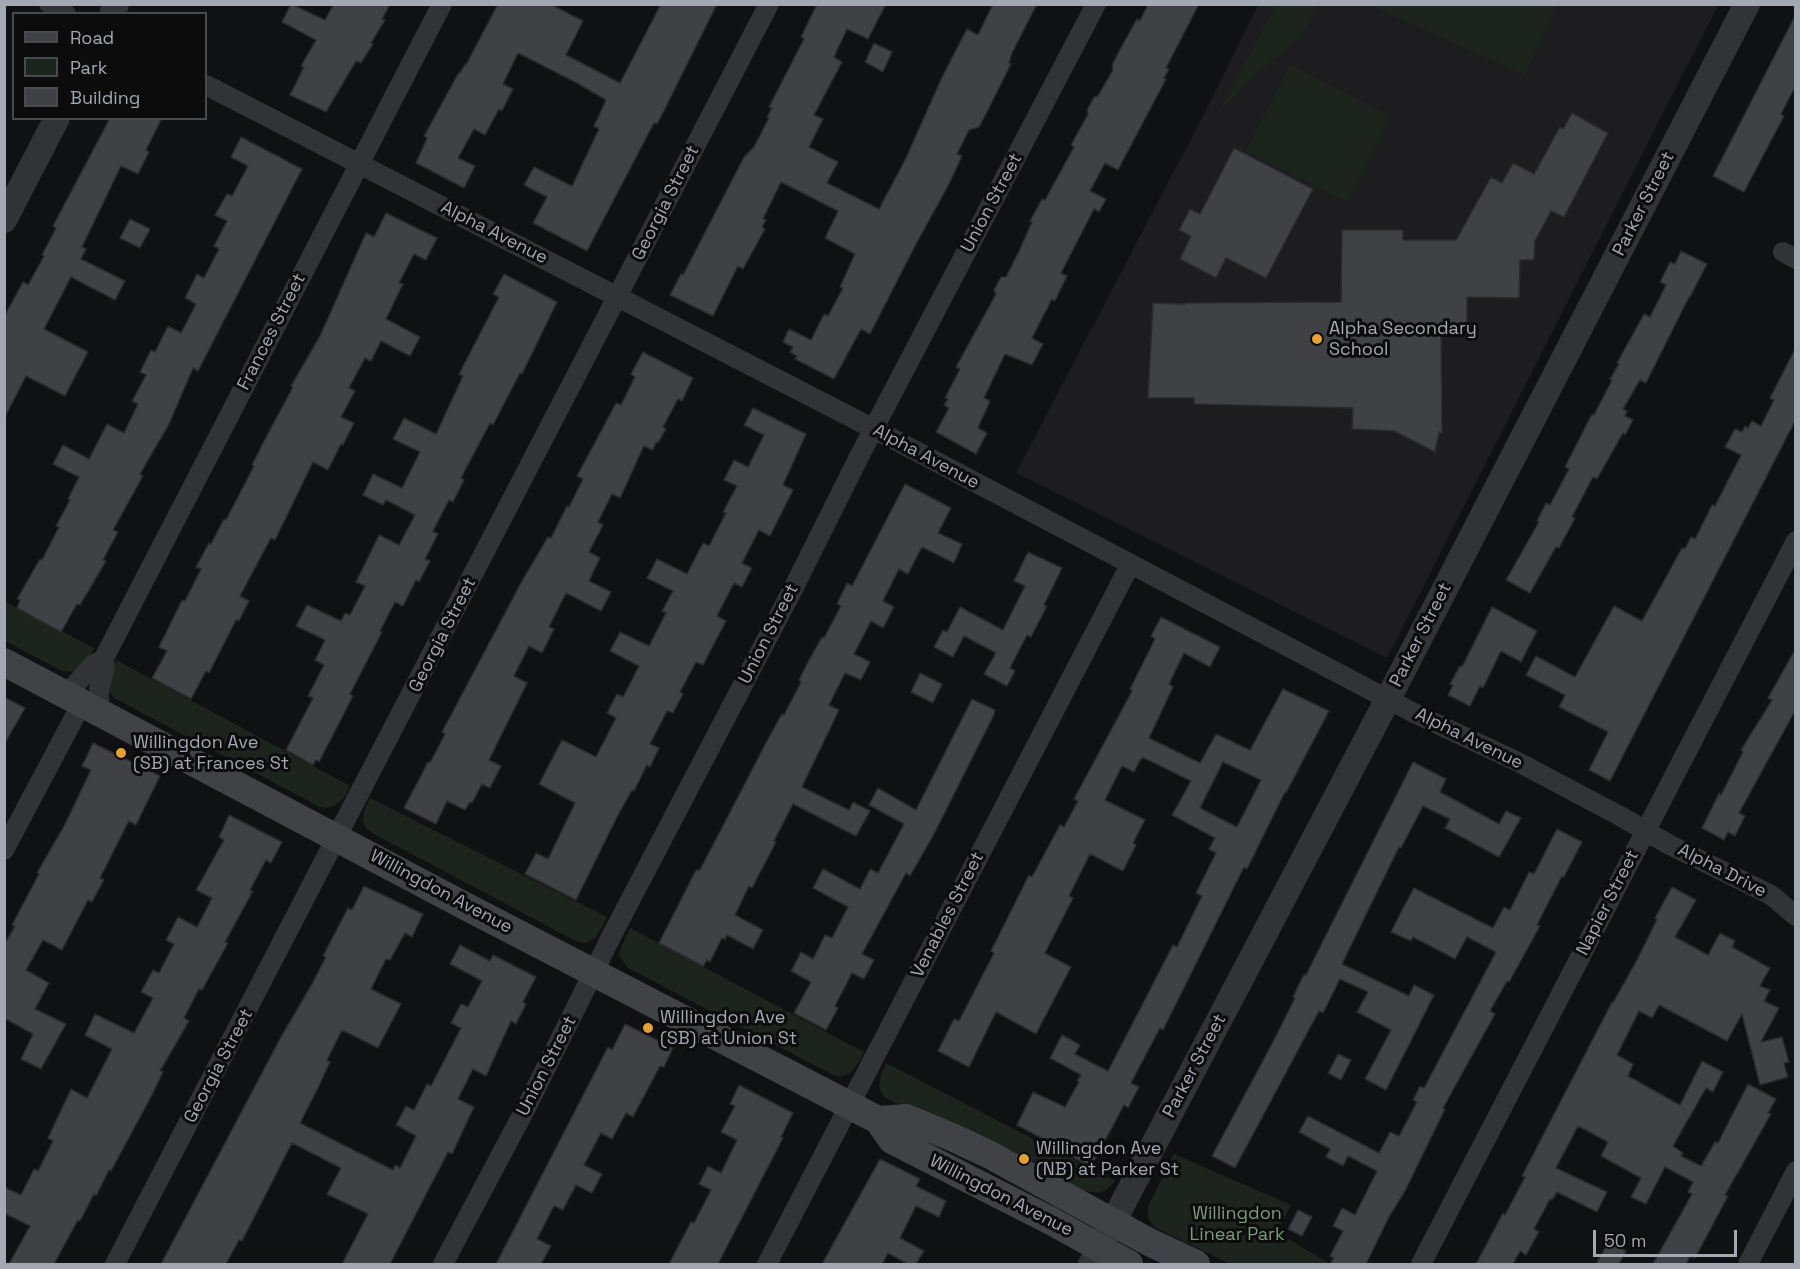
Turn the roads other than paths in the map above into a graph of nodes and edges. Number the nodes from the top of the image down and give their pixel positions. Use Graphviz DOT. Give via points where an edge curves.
graph roads {
  1 [pos="49,4"];
  2 [pos="442,4"];
  3 [pos="769,4"];
  4 [pos="1096,4"];
  5 [pos="1747,4"];
  6 [pos="63,12"];
  7 [pos="207,86"];
  8 [pos="56,120"];
  9 [pos="359,164"];
  10 [pos="4,220"];
  11 [pos="618,297"];
  12 [pos="874,429"];
  13 [pos="1796,541"];
  14 [pos="1130,565"];
  15 [pos="103,660"];
  16 [pos="4,662"];
  17 [pos="1388,699"];
  18 [pos="83,703"];
  19 [pos="1645,830"];
  20 [pos="338,837"];
  21 [pos="4,850"];
  22 [pos="1796,916"];
  23 [pos="594,973"];
  24 [pos="849,1106"];
  25 [pos="878,1120"];
  26 [pos="1796,1172"];
  27 [pos="1113,1222"];
  28 [pos="1095,1256"];
  29 [pos="115,1264"];
  30 [pos="443,1264"];
  31 [pos="767,1264"];
  32 [pos="1129,1264"];
  33 [pos="1196,1264"];
  34 [pos="1421,1264"];
  35 [pos="1748,1264"];
  1 -- 6 [label="street"];
  2 -- 9 [label="street, Frances Street"];
  3 -- 11 [label="street, Georgia Street"];
  4 -- 12 [label="street, Union Street"];
  5 -- 17 [label="street, Parker Street"];
  7 -- 9 [label="street, Alpha Avenue"];
  8 -- 10 [label="street"];
  9 -- 11 [label="street, Alpha Avenue"];
  9 -- 15 [label="street, Frances Street"];
  11 -- 12 [label="street, Alpha Avenue"];
  11 -- 20 [label="street, Georgia Street"];
  12 -- 14 [label="street, Alpha Avenue"];
  12 -- 23 [label="street, Union Street"];
  13 -- 19 [label="street, Napier Street"];
  14 -- 17 [label="street, Alpha Avenue"];
  14 -- 24 [label="street, Venables Street"];
  15 -- 18 [label="street, Frances Street" via="94,664"];
  15 -- 18 [label="street, Frances Street" via="105,668 99,689"];
  16 -- 18 [label="main road, Willingdon Avenue"];
  17 -- 19 [label="street, Alpha Avenue"];
  17 -- 27 [label="street, Parker Street"];
  18 -- 20 [label="main road, Willingdon Avenue"];
  18 -- 21 [label="street, Frances Street"];
  19 -- 22 [label="street, Alpha Drive" via="1771,895"];
  19 -- 34 [label="street, Napier Street"];
  20 -- 23 [label="main road, Willingdon Avenue"];
  20 -- 29 [label="street, Georgia Street"];
  23 -- 24 [label="main road, Willingdon Avenue"];
  23 -- 30 [label="street, Union Street"];
  24 -- 25 [label="main road, Willingdon Avenue"];
  24 -- 31 [label="street, Venables Street"];
  25 -- 27 [label="main road, Willingdon Avenue" via="906,1118 954,1138"];
  25 -- 28 [label="main road, Willingdon Avenue" via="892,1140"];
  26 -- 35 [label="street"];
  27 -- 28 [label="street, Parker Street"];
  27 -- 33 [label="main road, Willingdon Avenue"];
  28 -- 32 [label="main road, Willingdon Avenue"];
}
